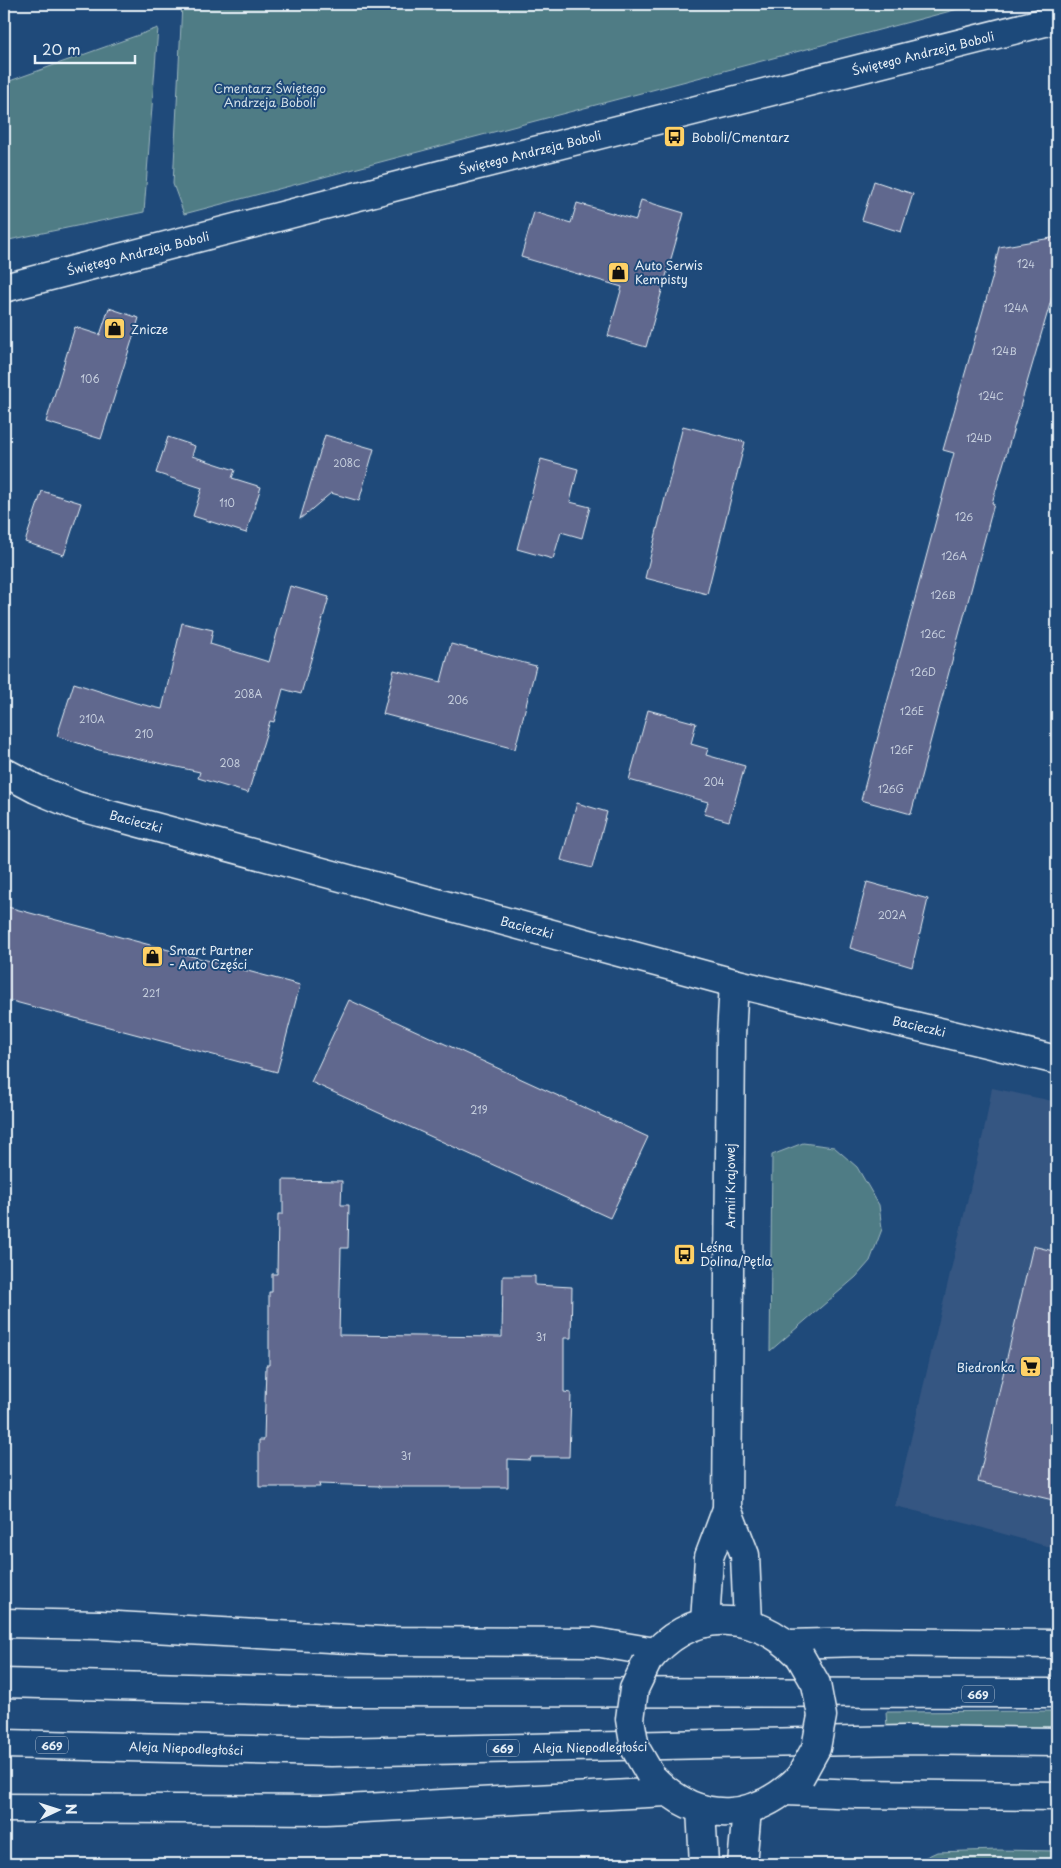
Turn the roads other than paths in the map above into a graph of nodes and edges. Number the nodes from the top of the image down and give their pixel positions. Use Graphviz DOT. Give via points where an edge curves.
graph roads {
  1 [pos="1057,19"];
  2 [pos="4,288"];
  3 [pos="4,772"];
  4 [pos="734,983"];
  5 [pos="1057,1060"];
  6 [pos="727,1509"];
  7 [pos="4,1622"];
  8 [pos="705,1623"];
  9 [pos="748,1623"];
  10 [pos="1057,1644"];
  11 [pos="794,1650"];
  12 [pos="651,1657"];
  13 [pos="4,1682"];
  14 [pos="1057,1693"];
  15 [pos="1057,1742"];
  16 [pos="4,1744"];
  17 [pos="658,1783"];
  18 [pos="793,1784"];
  19 [pos="1057,1796"];
  20 [pos="4,1808"];
  21 [pos="701,1809"];
  22 [pos="747,1810"];
  23 [pos="704,1864"];
  24 [pos="742,1864"];
  1 -- 2 [label="street, Świętego Andrzeja Boboli"];
  3 -- 4 [label="street, Bacieczki" via="36,790 77,806"];
  4 -- 5 [label="street, Bacieczki"];
  4 -- 6 [label="street, Armii Krajowej" via="730,1036"];
  6 -- 8 [label="street, Armii Krajowej" via="709,1557"];
  6 -- 9 [label="street, Armii Krajowej" via="745,1555"];
  7 -- 12 [label="street" via="383,1641 595,1642"];
  8 -- 9 [label="street" via="727,1620"];
  8 -- 12 [label="street" via="669,1639"];
  9 -- 11 [label="street" via="769,1631"];
  10 -- 11 [label="street" via="861,1642"];
  11 -- 18 [label="street, bridge" via="816,1684 822,1716 816,1748"];
  12 -- 17 [label="street, bridge" via="634,1689 630,1719 635,1748"];
  13 -- 14 [label="street, 669" via="336,1692"];
  15 -- 16 [label="street, Aleja Niepodległości / 669" via="905,1740 331,1752"];
  17 -- 20 [label="street" via="326,1810"];
  17 -- 21 [label="street" via="683,1802"];
  18 -- 19 [label="street" via="858,1794"];
  18 -- 22 [label="street" via="768,1802"];
  21 -- 22 [label="street"];
  21 -- 23 [label="street"];
  22 -- 24 [label="street"];
}
